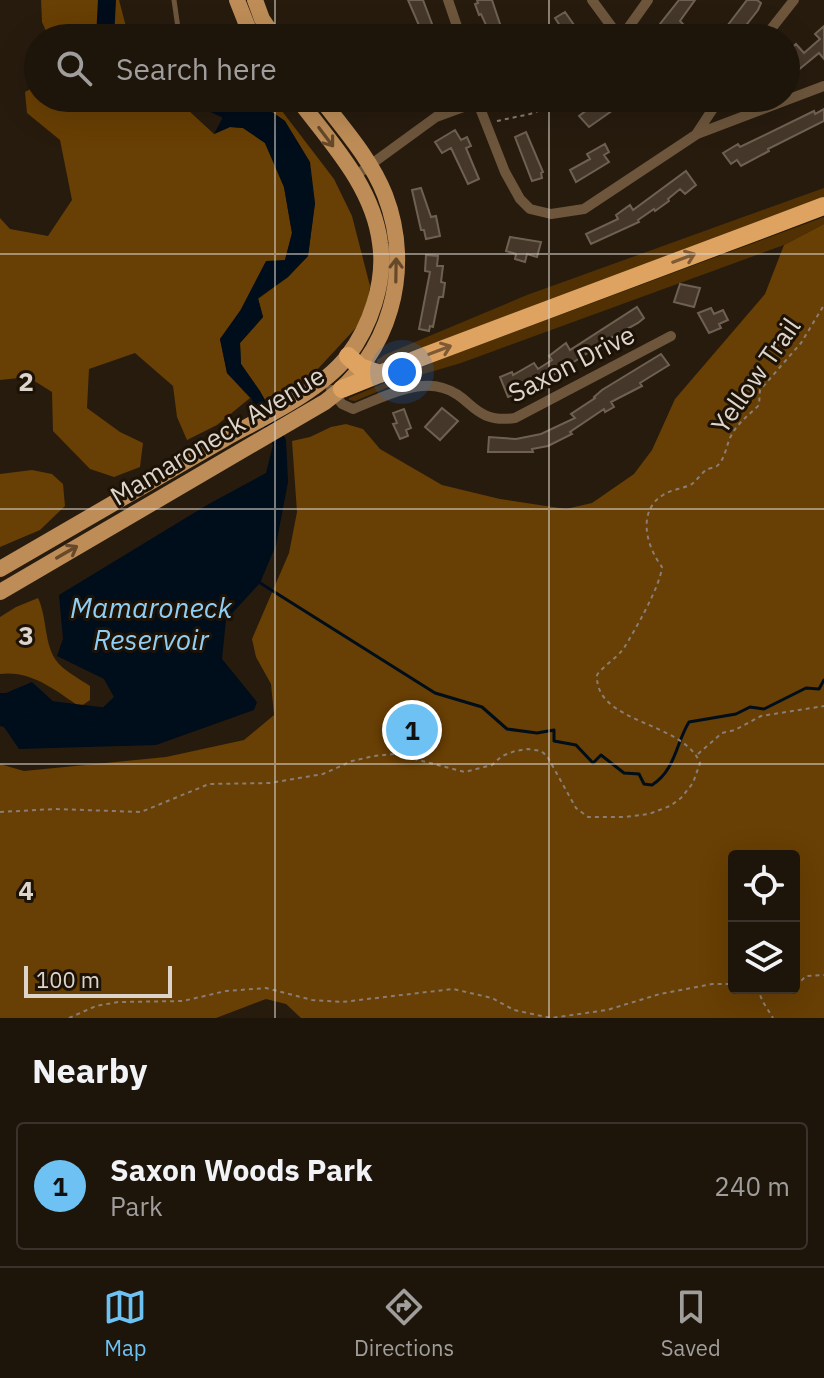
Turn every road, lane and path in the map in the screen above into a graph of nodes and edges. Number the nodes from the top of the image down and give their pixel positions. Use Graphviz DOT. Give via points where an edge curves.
graph roads {
  1 [pos="174,0"];
  2 [pos="237,0"];
  3 [pos="255,0"];
  4 [pos="448,0"];
  5 [pos="592,0"];
  6 [pos="648,0"];
  7 [pos="794,0"];
  8 [pos="177,24"];
  9 [pos="246,24"];
  10 [pos="265,24"];
  11 [pos="456,24"];
  12 [pos="610,24"];
  13 [pos="630,24"];
  14 [pos="775,24"];
  15 [pos="824,86"];
  16 [pos="800,95"];
  17 [pos="307,112"];
  18 [pos="330,112"];
  19 [pos="448,112"];
  20 [pos="481,112"];
  21 [pos="535,112"];
  22 [pos="711,112"];
  23 [pos="755,112"];
  24 [pos="485,123"];
  25 [pos="697,134"];
  26 [pos="369,165"];
  27 [pos="355,176"];
  28 [pos="824,206"];
  29 [pos="824,305"];
  30 [pos="671,336"];
  31 [pos="354,362"];
  32 [pos="380,374"];
  33 [pos="324,379"];
  34 [pos="338,392"];
  35 [pos="0,569"];
  36 [pos="0,592"];
  37 [pos="824,706"];
  38 [pos="697,755"];
  39 [pos="0,812"];
  40 [pos="824,975"];
  41 [pos="800,982"];
  42 [pos="728,984"];
  43 [pos="760,994"];
  44 [pos="69,1018"];
  45 [pos="773,1018"];
  1 -- 8 [label="lane"];
  2 -- 9 [label="main road"];
  3 -- 10 [label="main road"];
  4 -- 11 [label="street"];
  5 -- 12 [label="street"];
  6 -- 13 [label="street"];
  7 -- 14 [label="street"];
  15 -- 16 [label="street"];
  17 -- 27 [label="main road, Mamaroneck Avenue, one-way"];
  18 -- 26 [label="main road, Mamaroneck Avenue"];
  19 -- 26 [label="street"];
  20 -- 24 [label="street"];
  21 -- 24 [label="path"];
  22 -- 25 [label="street"];
  23 -- 25 [label="street"];
  24 -- 25 [label="street" via="520,199 530,209 551,214 584,209"];
  26 -- 27 [label="street"];
  31 -- 26 [label="main road, Mamaroneck Avenue, one-way" via="384,330 395,296 391,215"];
  27 -- 31 [label="main road, Mamaroneck Avenue" via="376,222 381,267"];
  32 -- 28 [label="highway, one-way"];
  29 -- 38 [label="path, Yellow Trail" via="801,343 760,390 759,405 738,422 716,467 651,506 646,528 661,575 623,648 597,675 600,693 616,707 671,734"];
  30 -- 34 [label="street, Saxon Drive" via="515,418 500,420 475,411 440,387 397,392 353,409"];
  31 -- 32 [label="highway"];
  31 -- 33 [label="main road, Mamaroneck Avenue"];
  31 -- 34 [label="main road, Mamaroneck Avenue"];
  32 -- 34 [label="highway"];
  33 -- 34 [label="street"];
  33 -- 35 [label="main road, Mamaroneck Avenue"];
  36 -- 34 [label="main road, Mamaroneck Avenue, one-way"];
  37 -- 38 [label="path" via="761,716 722,733"];
  38 -- 39 [label="path" via="699,772 681,798 649,814 624,817 588,817 576,808 547,756 528,749 465,772 395,754 374,756 323,774 270,783 209,784 141,812"];
  40 -- 41 [label="path" via="806,976"];
  42 -- 44 [label="path" via="551,1018 453,989 342,1002 266,988 183,1001 118,1002"];
  43 -- 45 [label="path"];
}
